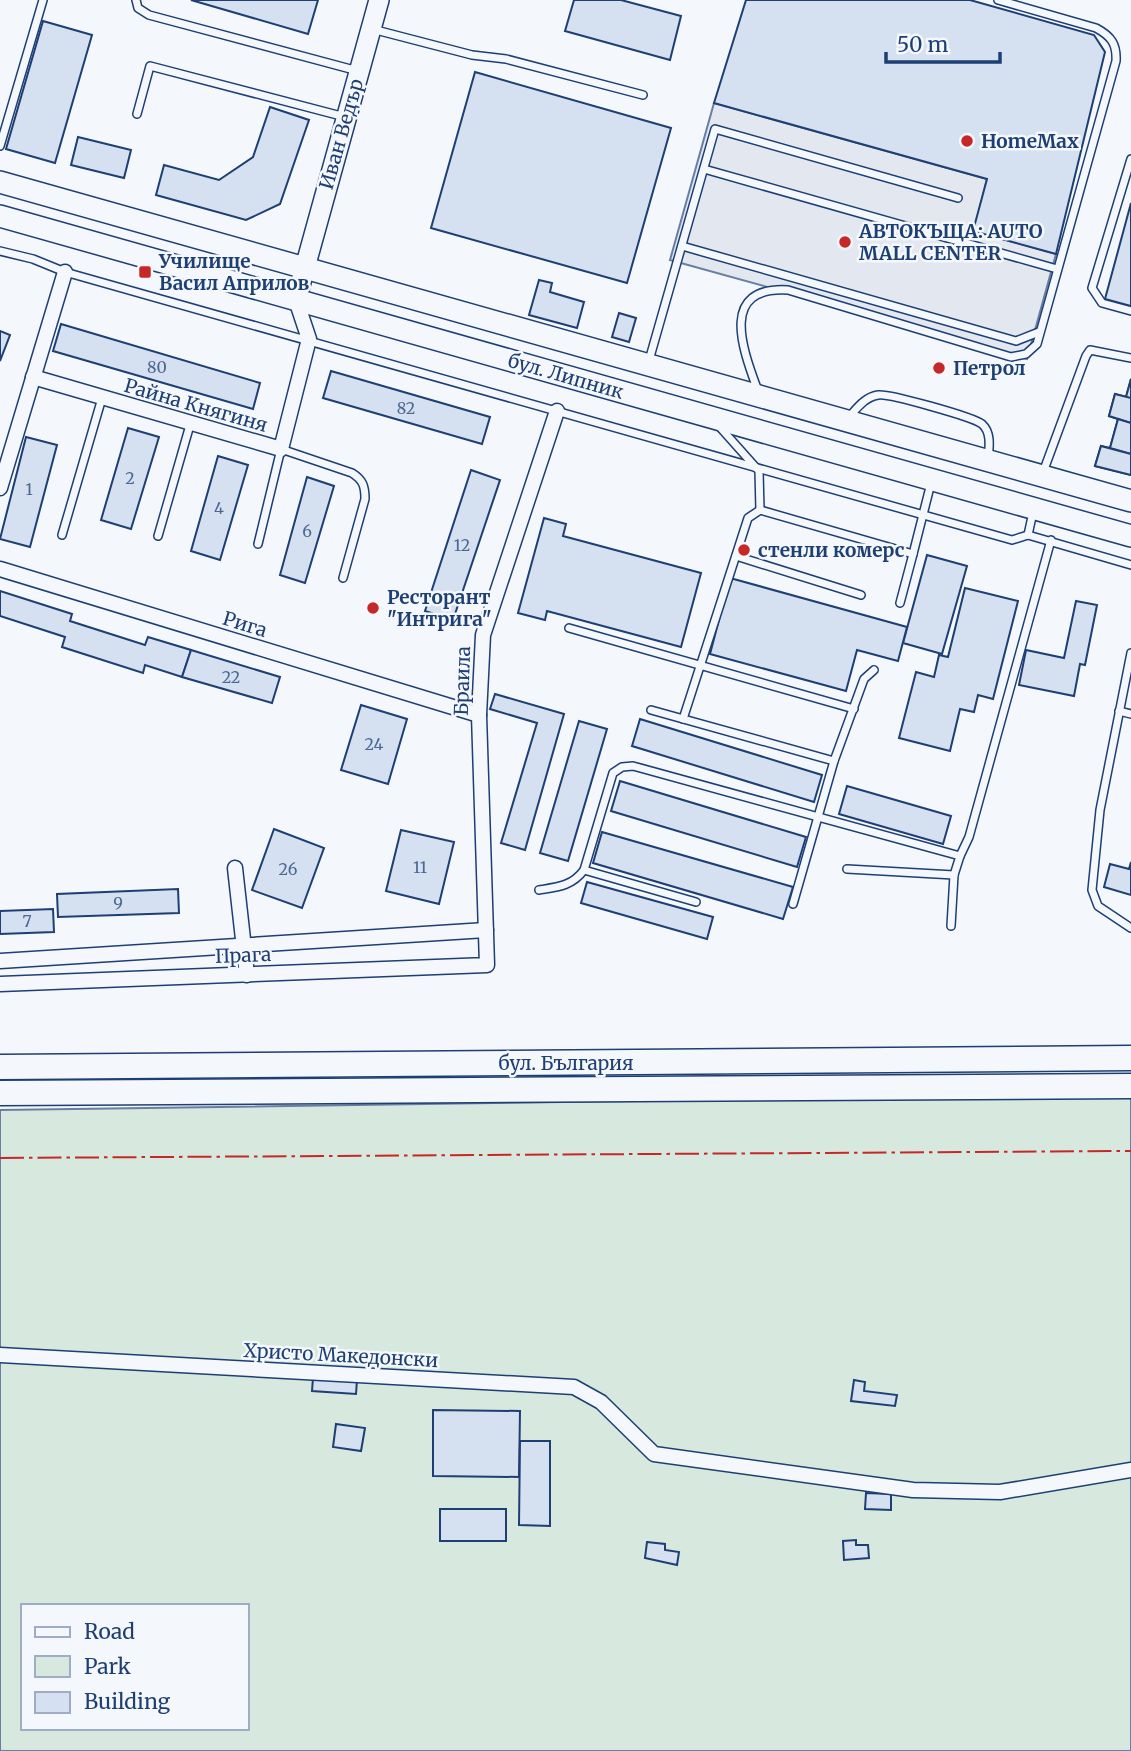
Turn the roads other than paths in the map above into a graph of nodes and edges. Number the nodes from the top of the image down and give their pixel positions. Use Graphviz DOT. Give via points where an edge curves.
graph roads {
  1 [pos="43,0"];
  2 [pos="136,0"];
  3 [pos="379,0"];
  4 [pos="999,0"];
  5 [pos="371,29"];
  6 [pos="359,72"];
  7 [pos="643,95"];
  8 [pos="137,114"];
  9 [pos="346,117"];
  10 [pos="0,146"];
  11 [pos="1131,159"];
  12 [pos="704,169"];
  13 [pos="0,183"];
  14 [pos="958,198"];
  15 [pos="0,216"];
  16 [pos="682,246"];
  17 [pos="0,251"];
  18 [pos="304,268"];
  19 [pos="1057,269"];
  20 [pos="65,272"];
  21 [pos="296,300"];
  22 [pos="1131,311"];
  23 [pos="1039,332"];
  24 [pos="309,339"];
  25 [pos="1131,358"];
  26 [pos="648,364"];
  27 [pos="33,377"];
  28 [pos="760,396"];
  29 [pos="102,398"];
  30 [pos="557,411"];
  31 [pos="709,416"];
  32 [pos="845,421"];
  33 [pos="190,425"];
  34 [pos="281,449"];
  35 [pos="988,460"];
  36 [pos="759,471"];
  37 [pos="1042,476"];
  38 [pos="933,478"];
  39 [pos="0,488"];
  40 [pos="1131,501"];
  41 [pos="1033,506"];
  42 [pos="760,510"];
  43 [pos="922,514"];
  44 [pos="62,535"];
  45 [pos="1028,535"];
  46 [pos="158,536"];
  47 [pos="1131,536"];
  48 [pos="1051,540"];
  49 [pos="258,544"];
  50 [pos="913,554"];
  51 [pos="736,556"];
  52 [pos="1131,565"];
  53 [pos="0,569"];
  54 [pos="344,579"];
  55 [pos="861,594"];
  56 [pos="900,603"];
  57 [pos="569,628"];
  58 [pos="1131,653"];
  59 [pos="699,665"];
  60 [pos="874,670"];
  61 [pos="854,709"];
  62 [pos="651,710"];
  63 [pos="1119,711"];
  64 [pos="1131,714"];
  65 [pos="479,715"];
  66 [pos="683,719"];
  67 [pos="834,761"];
  68 [pos="818,816"];
  69 [pos="960,856"];
  70 [pos="234,868"];
  71 [pos="847,869"];
  72 [pos="584,870"];
  73 [pos="954,876"];
  74 [pos="539,890"];
  75 [pos="696,902"];
  76 [pos="793,904"];
  77 [pos="951,926"];
  78 [pos="1131,928"];
  79 [pos="486,930"];
  80 [pos="244,945"];
  81 [pos="0,961"];
  82 [pos="487,965"];
  83 [pos="247,975"];
  84 [pos="0,984"];
  85 [pos="1131,1058"];
  86 [pos="0,1067"];
  87 [pos="1131,1086"];
  88 [pos="0,1093"];
  89 [pos="0,1354"];
  90 [pos="1131,1470"];
  1 -- 10 [label="lane"];
  2 -- 6 [label="lane" via="138,8 149,15"];
  3 -- 5 [label="street, Иван Ведър"];
  4 -- 19 [label="lane" via="1096,28 1109,35 1116,49"];
  5 -- 6 [label="street, Иван Ведър"];
  5 -- 7 [label="lane"];
  6 -- 9 [label="street, Иван Ведър"];
  8 -- 9 [label="lane" via="150,66"];
  9 -- 18 [label="street, Иван Ведър"];
  11 -- 22 [label="lane" via="1093,288 1102,303"];
  12 -- 14 [label="lane" via="715,129"];
  12 -- 16 [label="lane"];
  12 -- 19 [label="lane"];
  13 -- 18 [label="main road, бул. Липник"];
  15 -- 21 [label="main road, бул. Липник"];
  16 -- 23 [label="lane" via="1016,341"];
  16 -- 26 [label="lane"];
  17 -- 20 [label="lane"];
  18 -- 21 [label="street, Иван Ведър"];
  18 -- 26 [label="main road, бул. Липник"];
  19 -- 23 [label="lane"];
  20 -- 24 [label="lane"];
  20 -- 27 [label="street"];
  21 -- 24 [label="street"];
  21 -- 31 [label="main road, бул. Липник"];
  23 -- 28 [label="lane" via="1037,344 1027,354 1011,357 788,290 767,289 748,300 739,319"];
  24 -- 30 [label="lane"];
  24 -- 34 [label="street, Райна Княгиня"];
  25 -- 37 [label="lane" via="1090,350"];
  26 -- 28 [label="main road, бул. Липник"];
  27 -- 29 [label="street, Райна Княгиня"];
  27 -- 39 [label="street"];
  28 -- 32 [label="main road, бул. Липник"];
  29 -- 33 [label="street, Райна Княгиня"];
  29 -- 44 [label="lane"];
  30 -- 36 [label="lane"];
  30 -- 65 [label="street, Браила" via="483,635"];
  31 -- 36 [label="lane"];
  31 -- 38 [label="main road, бул. Липник"];
  32 -- 35 [label="main road, бул. Липник"];
  32 -- 35 [label="lane" via="866,400 881,394 982,424 990,442"];
  33 -- 34 [label="street, Райна Княгиня"];
  33 -- 46 [label="lane"];
  34 -- 49 [label="lane"];
  34 -- 54 [label="lane" via="361,479 365,487"];
  35 -- 37 [label="main road, бул. Липник"];
  36 -- 42 [label="lane"];
  36 -- 43 [label="lane"];
  37 -- 40 [label="main road, бул. Липник"];
  37 -- 41 [label="main road"];
  38 -- 41 [label="main road, бул. Липник"];
  38 -- 43 [label="lane"];
  41 -- 45 [label="lane"];
  41 -- 47 [label="main road, бул. Липник"];
  42 -- 50 [label="lane"];
  42 -- 51 [label="lane" via="748,518"];
  43 -- 45 [label="lane" via="1012,540"];
  43 -- 50 [label="lane"];
  45 -- 48 [label="lane"];
  48 -- 52 [label="lane"];
  48 -- 69 [label="lane"];
  50 -- 56 [label="lane"];
  51 -- 55 [label="lane"];
  51 -- 59 [label="lane"];
  53 -- 65 [label="street, Рига"];
  57 -- 59 [label="lane"];
  58 -- 63 [label="lane"];
  59 -- 61 [label="lane"];
  59 -- 66 [label="lane"];
  60 -- 61 [label="lane" via="864,679"];
  61 -- 67 [label="lane"];
  62 -- 66 [label="lane"];
  63 -- 64 [label="lane"];
  63 -- 78 [label="lane" via="1100,810 1092,890 1098,906"];
  65 -- 79 [label="street, Браила"];
  66 -- 67 [label="lane"];
  67 -- 68 [label="lane"];
  68 -- 69 [label="lane"];
  68 -- 72 [label="lane" via="657,772 622,767 613,773"];
  68 -- 76 [label="lane"];
  69 -- 73 [label="lane"];
  70 -- 80 [label="street"];
  71 -- 73 [label="lane"];
  72 -- 74 [label="lane" via="568,885"];
  72 -- 75 [label="lane"];
  73 -- 77 [label="lane"];
  79 -- 80 [label="street"];
  79 -- 82 [label="street, Браила"];
  80 -- 81 [label="street"];
  80 -- 83 [label="street"];
  82 -- 83 [label="street, Прага"];
  83 -- 84 [label="street, Прага"];
  85 -- 86 [label="highway, бул. България"];
  87 -- 88 [label="highway, бул. България"];
  89 -- 90 [label="street, Христо Македонски" via="574,1387 601,1402 654,1454 913,1490 1000,1492"];
}
